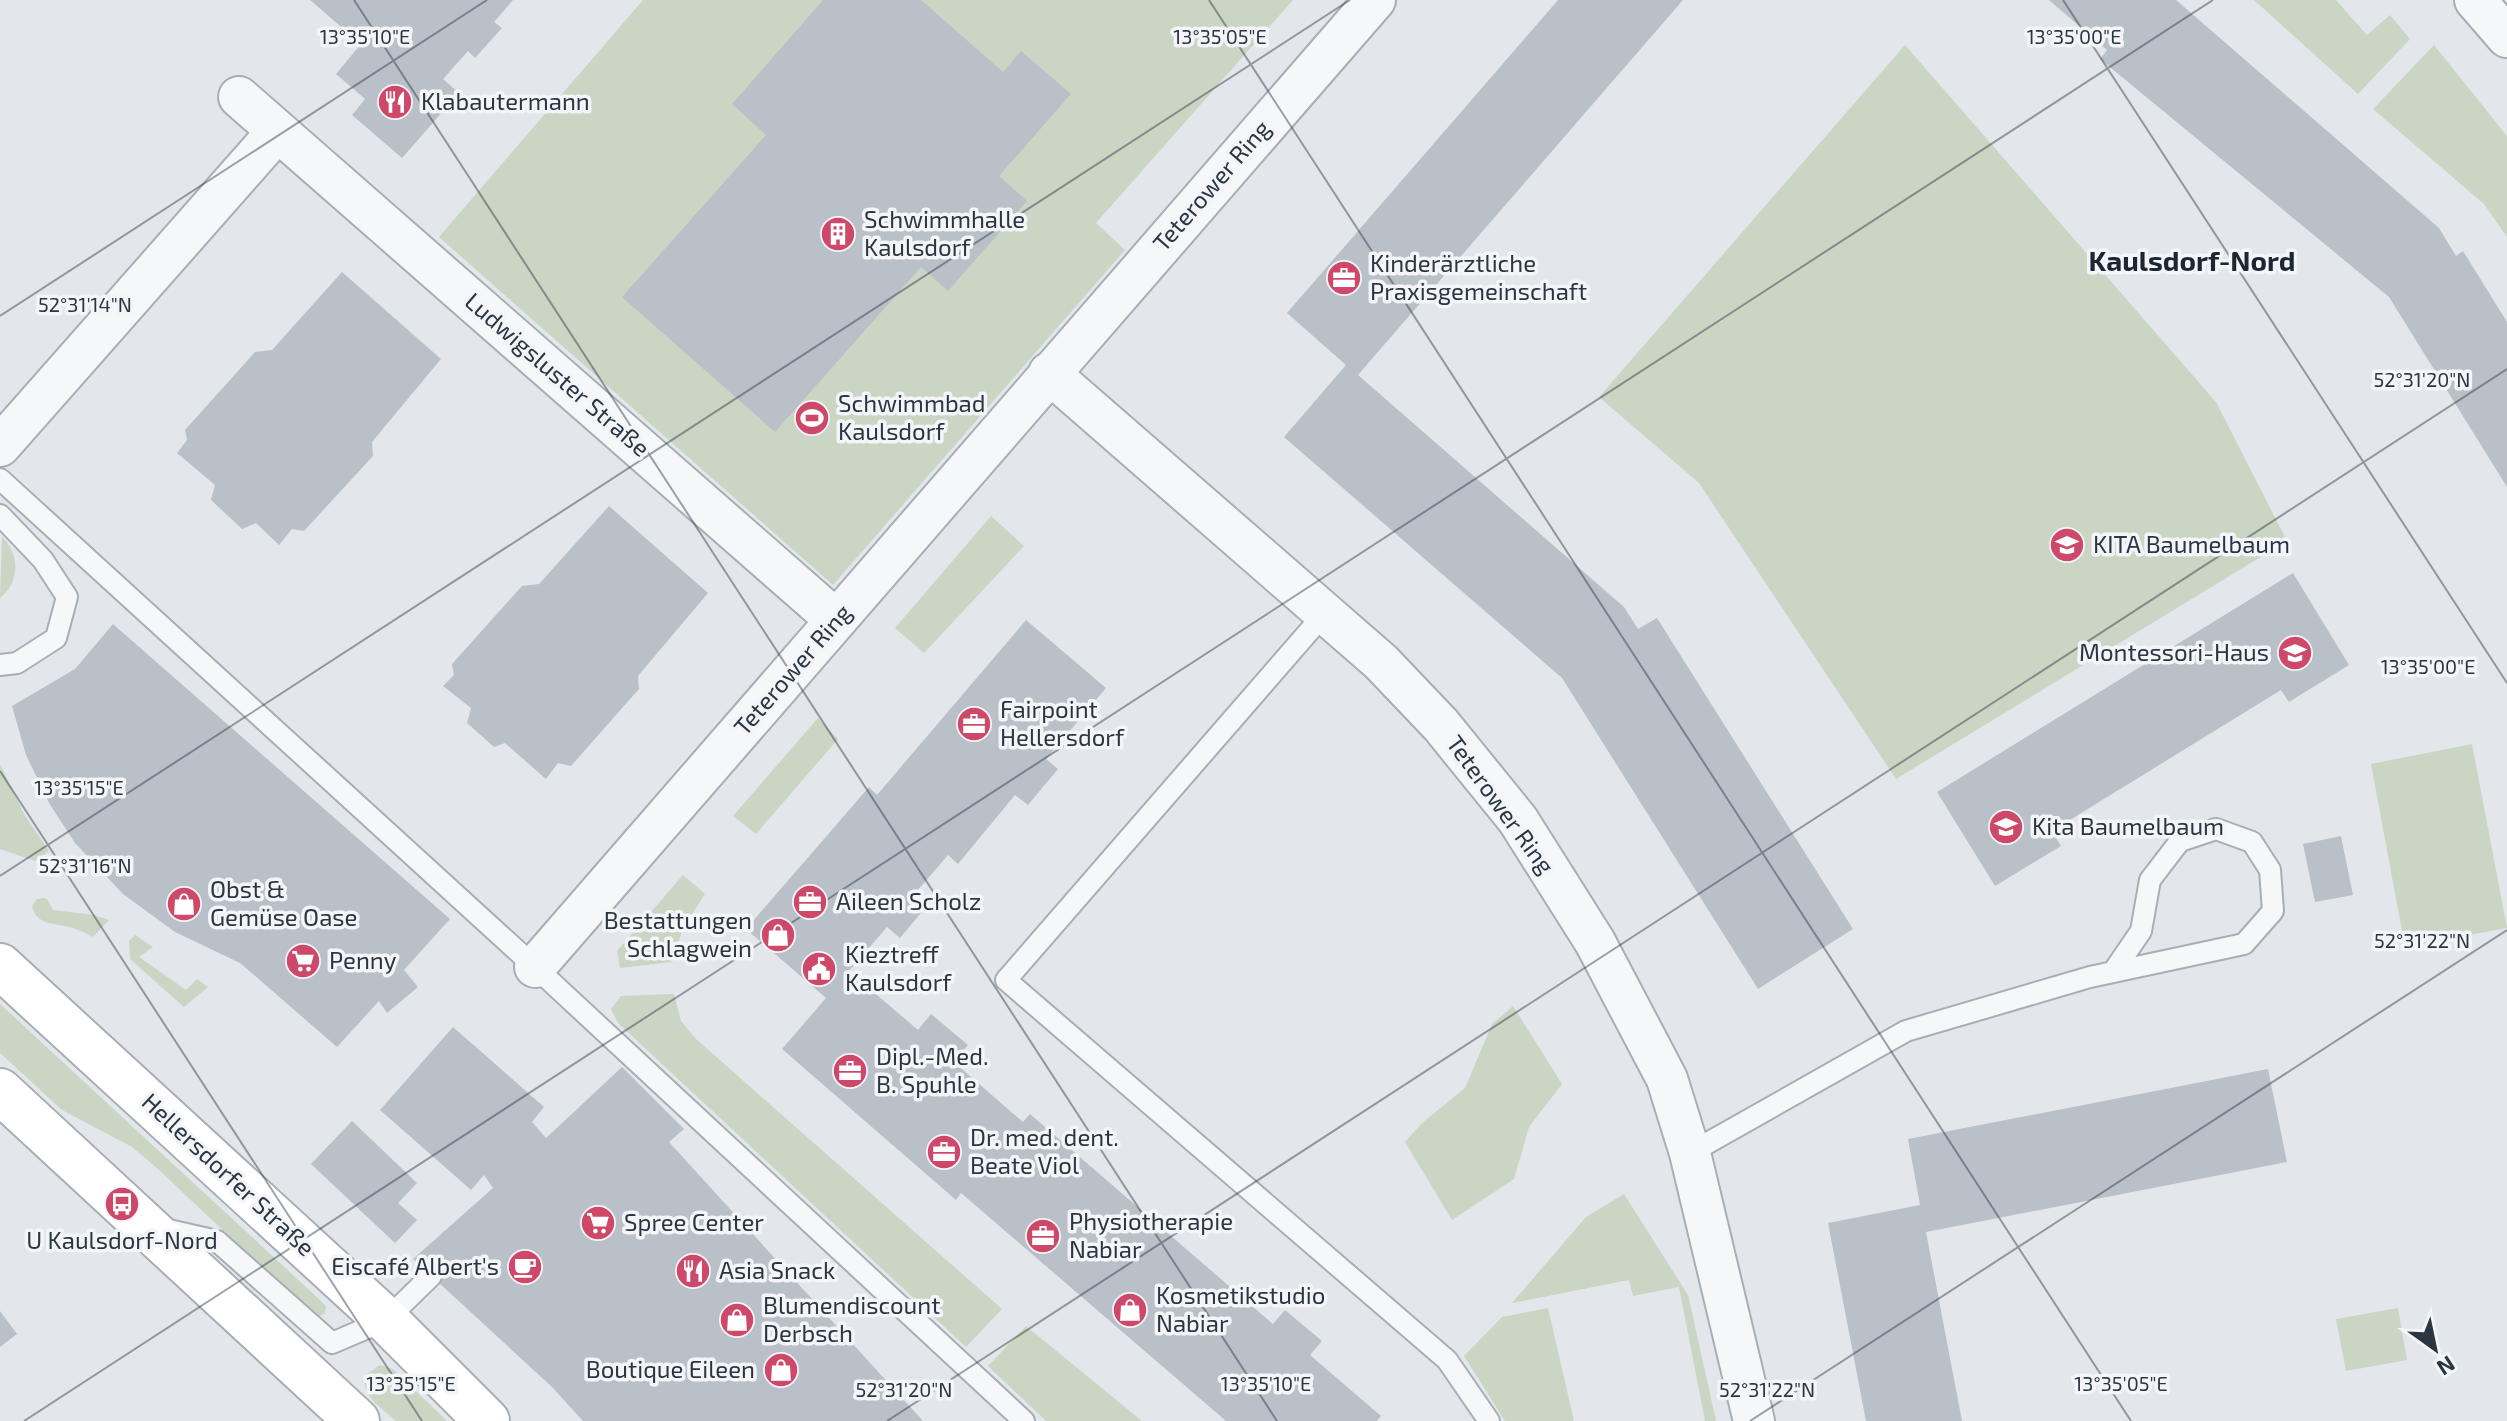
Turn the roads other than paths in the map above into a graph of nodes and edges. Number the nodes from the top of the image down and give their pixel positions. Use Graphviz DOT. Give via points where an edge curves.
graph roads {
  1 [pos="1375,0"];
  2 [pos="2475,0"];
  3 [pos="2507,37"];
  4 [pos="239,97"];
  5 [pos="277,132"];
  6 [pos="1049,373"];
  7 [pos="0,446"];
  8 [pos="0,479"];
  9 [pos="0,515"];
  10 [pos="1325,613"];
  11 [pos="836,620"];
  12 [pos="0,665"];
  13 [pos="0,966"];
  14 [pos="535,967"];
  15 [pos="2113,972"];
  16 [pos="0,1091"];
  17 [pos="1690,1153"];
  18 [pos="145,1225"];
  19 [pos="431,1276"];
  20 [pos="386,1320"];
  21 [pos="357,1421"];
  22 [pos="487,1421"];
  23 [pos="1024,1421"];
  24 [pos="1489,1421"];
  25 [pos="1754,1421"];
  1 -- 6 [label="street, Teterower Ring"];
  2 -- 3 [label="street"];
  4 -- 5 [label="street, Ludwigsluster Straße"];
  5 -- 7 [label="street"];
  5 -- 11 [label="street, Ludwigsluster Straße"];
  6 -- 10 [label="street, Teterower Ring"];
  6 -- 11 [label="street, Teterower Ring"];
  8 -- 14 [label="lane"];
  9 -- 12 [label="lane" via="43,560 67,597 56,638 17,663"];
  10 -- 17 [label="street, Teterower Ring" via="1441,725 1518,820 1595,942 1667,1079"];
  10 -- 24 [label="lane" via="1006,980 1447,1360"];
  11 -- 14 [label="street, Teterower Ring"];
  13 -- 20 [label="main road, Hellersdorfer Straße"];
  14 -- 23 [label="lane"];
  15 -- 15 [label="lane" via="2244,944 2273,911 2270,870 2252,842 2216,829 2180,841 2150,880 2141,931"];
  15 -- 17 [label="lane" via="1906,1031"];
  16 -- 18 [label="main road"];
  17 -- 25 [label="street, Teterower Ring"];
  18 -- 20 [label="lane" via="217,1241 332,1343"];
  18 -- 21 [label="main road"];
  19 -- 20 [label="lane"];
  20 -- 22 [label="main road, Hellersdorfer Straße"];
}
